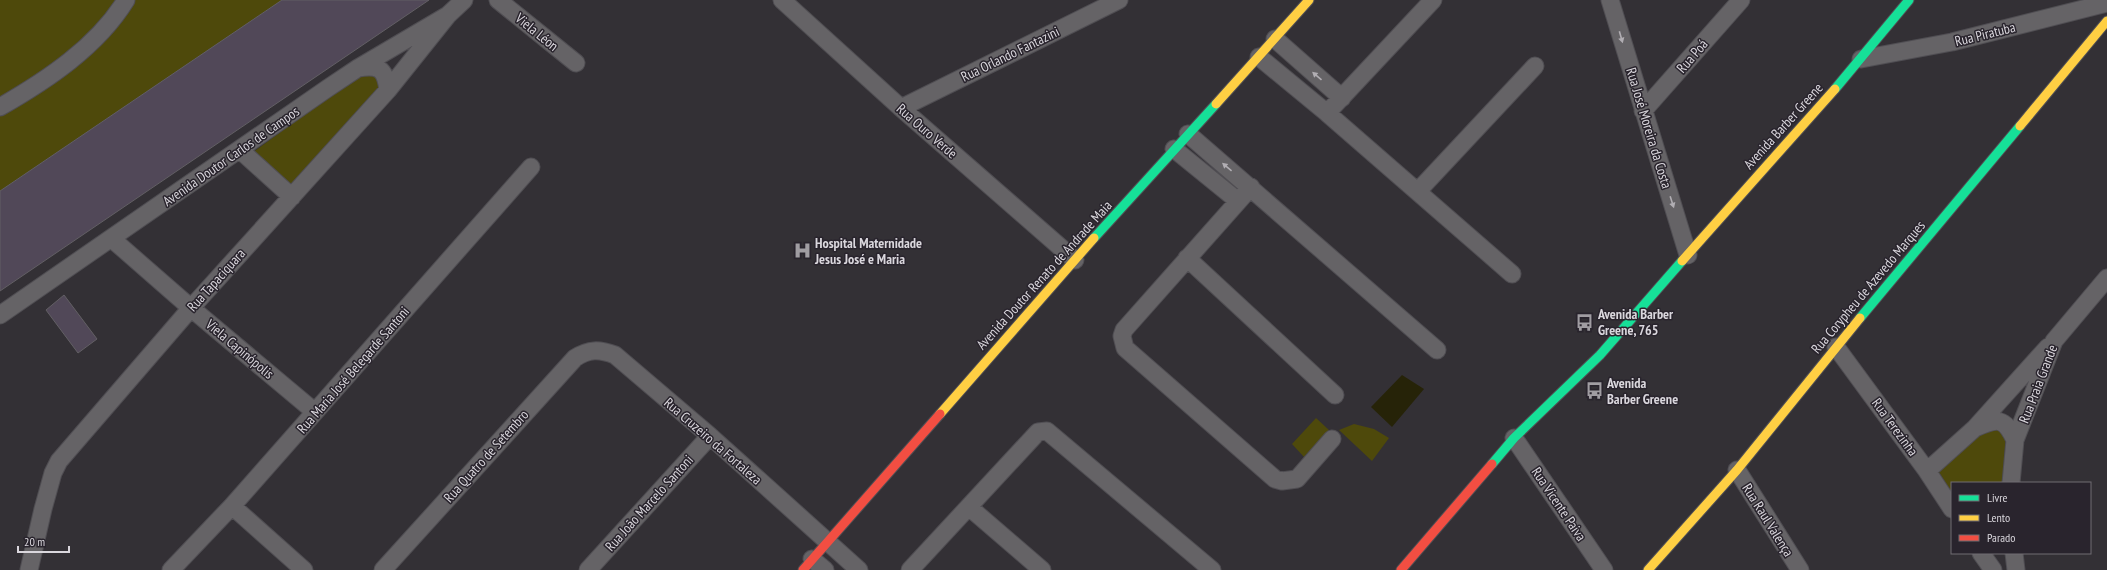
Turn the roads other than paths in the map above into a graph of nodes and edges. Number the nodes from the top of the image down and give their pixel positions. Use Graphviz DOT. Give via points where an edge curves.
graph roads {
  1 [pos="126,0"];
  2 [pos="464,0"];
  3 [pos="498,0"];
  4 [pos="782,0"];
  5 [pos="1119,0"];
  6 [pos="1309,0"];
  7 [pos="1433,0"];
  8 [pos="1610,0"];
  9 [pos="1741,0"];
  10 [pos="1909,0"];
  11 [pos="2107,3"];
  12 [pos="448,15"];
  13 [pos="2107,21"];
  14 [pos="1275,39"];
  15 [pos="1259,57"];
  16 [pos="1861,59"];
  17 [pos="576,63"];
  18 [pos="1535,66"];
  19 [pos="358,68"];
  20 [pos="388,90"];
  21 [pos="1342,98"];
  22 [pos="0,107"];
  23 [pos="901,108"];
  24 [pos="1643,111"];
  25 [pos="1327,113"];
  26 [pos="1188,134"];
  27 [pos="1174,149"];
  28 [pos="240,150"];
  29 [pos="531,167"];
  30 [pos="1250,187"];
  31 [pos="1418,191"];
  32 [pos="292,197"];
  33 [pos="1238,201"];
  34 [pos="112,239"];
  35 [pos="1688,255"];
  36 [pos="1187,258"];
  37 [pos="1075,260"];
  38 [pos="1512,274"];
  39 [pos="2107,278"];
  40 [pos="191,308"];
  41 [pos="0,315"];
  42 [pos="2054,340"];
  43 [pos="1836,347"];
  44 [pos="594,350"];
  45 [pos="1437,350"];
  46 [pos="1335,395"];
  47 [pos="315,412"];
  48 [pos="1975,428"];
  49 [pos="710,436"];
  50 [pos="1514,438"];
  51 [pos="1332,439"];
  52 [pos="2015,440"];
  53 [pos="1737,470"];
  54 [pos="1927,471"];
  55 [pos="2011,482"];
  56 [pos="232,506"];
  57 [pos="969,506"];
  58 [pos="1951,507"];
  59 [pos="827,542"];
  60 [pos="1982,554"];
  61 [pos="2014,554"];
  62 [pos="808,565"];
  63 [pos="29,570"];
  64 [pos="171,570"];
  65 [pos="304,570"];
  66 [pos="383,570"];
  67 [pos="588,570"];
  68 [pos="825,570"];
  69 [pos="858,570"];
  70 [pos="910,570"];
  71 [pos="1042,570"];
  72 [pos="1212,570"];
  73 [pos="1401,570"];
  74 [pos="1604,570"];
  75 [pos="1648,570"];
  76 [pos="1800,570"];
  77 [pos="1993,570"];
  78 [pos="2016,570"];
  1 -- 22 [label="street" via="98,35 67,63 27,92"];
  2 -- 12 [label="street, Avenida Doutor Carlos de Campos"];
  3 -- 17 [label="street, Viela Léon"];
  4 -- 23 [label="street, Rua Ouro Verde"];
  5 -- 23 [label="street, Rua Orlando Fantazini"];
  6 -- 14 [label="street, Avenida Doutor Renato de Andrade Maia"];
  7 -- 21 [label="street"];
  8 -- 24 [label="street, Rua José Moreira da Costa, one-way"];
  9 -- 24 [label="street, Rua Poá"];
  10 -- 16 [label="street, Avenida Barber Greene"];
  11 -- 16 [label="street, Rua Piratuba" via="1952,42"];
  12 -- 19 [label="street, Avenida Doutor Carlos de Campos"];
  12 -- 20 [label="street, Rua Tapaciquara"];
  13 -- 43 [label="street, Rua Corypheu de Azevedo Marques"];
  14 -- 15 [label="street, Avenida Doutor Renato de Andrade Maia"];
  21 -- 14 [label="street, one-way"];
  15 -- 25 [label="street"];
  15 -- 26 [label="street, Avenida Doutor Renato de Andrade Maia"];
  16 -- 35 [label="street, Avenida Barber Greene"];
  18 -- 31 [label="street"];
  19 -- 20 [label="street" via="372,66 381,70 387,80"];
  19 -- 28 [label="street, Avenida Doutor Carlos de Campos"];
  20 -- 32 [label="street, Rua Tapaciquara"];
  21 -- 25 [label="street"];
  23 -- 37 [label="street, Rua Ouro Verde"];
  24 -- 35 [label="street, Rua José Moreira da Costa, one-way"];
  25 -- 31 [label="street"];
  26 -- 27 [label="street, Avenida Doutor Renato de Andrade Maia"];
  30 -- 26 [label="street, one-way"];
  27 -- 33 [label="street"];
  27 -- 37 [label="street, Avenida Doutor Renato de Andrade Maia"];
  28 -- 32 [label="street"];
  28 -- 34 [label="street, Avenida Doutor Carlos de Campos"];
  29 -- 47 [label="street, Rua Maria José Belegarde Santoni"];
  30 -- 33 [label="street"];
  30 -- 45 [label="street"];
  31 -- 38 [label="street"];
  32 -- 40 [label="street, Rua Tapaciquara"];
  33 -- 36 [label="street"];
  34 -- 40 [label="street, Viela Capinópolis"];
  34 -- 41 [label="street, Avenida Doutor Carlos de Campos"];
  35 -- 50 [label="street, Avenida Barber Greene" via="1600,355"];
  36 -- 46 [label="street"];
  36 -- 51 [label="street" via="1124,330 1122,336 1125,348 1275,479 1282,482 1297,479"];
  37 -- 59 [label="street, Avenida Doutor Renato de Andrade Maia"];
  39 -- 42 [label="street, Rua Praia Grande"];
  40 -- 47 [label="street, Viela Capinópolis"];
  40 -- 63 [label="street, Rua Tapaciquara" via="56,466 32,548"];
  42 -- 48 [label="street"];
  42 -- 52 [label="street, Rua Praia Grande"];
  43 -- 53 [label="street, Rua Corypheu de Azevedo Marques"];
  43 -- 54 [label="street, Rua Terezinha"];
  44 -- 49 [label="street, Rua Cruzeiro da Fortaleza" via="604,350 615,355"];
  44 -- 66 [label="street, Rua Quatro de Setembro" via="584,352 575,358"];
  47 -- 56 [label="street, Rua Maria José Belegarde Santoni"];
  48 -- 52 [label="street" via="1996,421 2004,423"];
  48 -- 54 [label="street"];
  49 -- 59 [label="street, Rua Cruzeiro da Fortaleza"];
  49 -- 67 [label="street, Rua João Marcelo Santoni"];
  50 -- 73 [label="street, Avenida Barber Greene"];
  50 -- 74 [label="street, Rua Vicente Paiva"];
  52 -- 55 [label="street, Rua Praia Grande"];
  53 -- 75 [label="street, Rua Corypheu de Azevedo Marques"];
  53 -- 76 [label="street, Rua Raul Valença"];
  54 -- 58 [label="street, Rua Terezinha"];
  56 -- 64 [label="street, Rua Maria José Belegarde Santoni"];
  56 -- 65 [label="street"];
  57 -- 70 [label="street"];
  57 -- 71 [label="street"];
  57 -- 72 [label="street" via="1038,432 1047,431"];
  59 -- 62 [label="street, Avenida Doutor Renato de Andrade Maia"];
  59 -- 69 [label="street, Rua Cruzeiro da Fortaleza"];
  60 -- 77 [label="street"];
  61 -- 78 [label="street"];
  62 -- 68 [label="street"];
}
